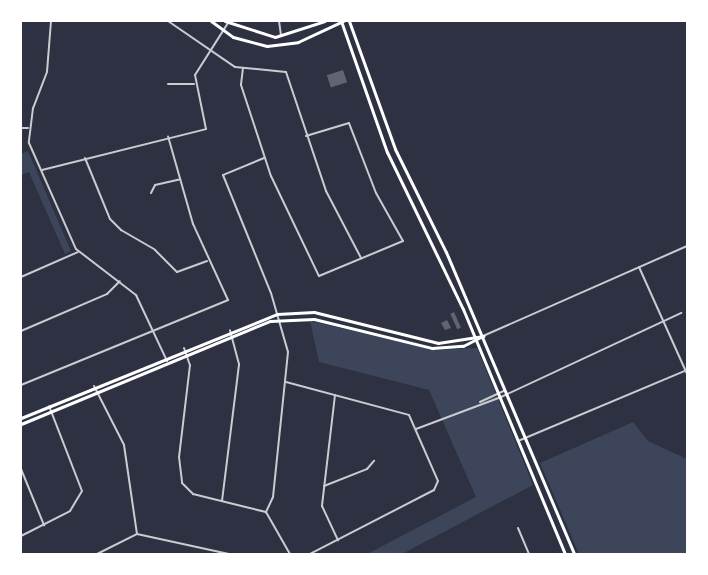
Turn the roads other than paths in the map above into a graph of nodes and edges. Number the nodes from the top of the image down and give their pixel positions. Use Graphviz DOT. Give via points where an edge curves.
graph roads {
  1 [pos="51,21"];
  2 [pos="168,21"];
  3 [pos="211,21"];
  4 [pos="279,21"];
  5 [pos="325,21"];
  6 [pos="349,21"];
  7 [pos="227,22"];
  8 [pos="342,22"];
  9 [pos="222,30"];
  10 [pos="281,36"];
  11 [pos="207,52"];
  12 [pos="243,68"];
  13 [pos="168,84"];
  14 [pos="194,84"];
  15 [pos="21,128"];
  16 [pos="28,128"];
  17 [pos="168,136"];
  18 [pos="306,136"];
  19 [pos="395,149"];
  20 [pos="387,152"];
  21 [pos="85,158"];
  22 [pos="265,158"];
  23 [pos="40,170"];
  24 [pos="180,180"];
  25 [pos="152,193"];
  26 [pos="687,246"];
  27 [pos="78,252"];
  28 [pos="448,256"];
  29 [pos="361,258"];
  30 [pos="441,260"];
  31 [pos="207,261"];
  32 [pos="639,267"];
  33 [pos="21,277"];
  34 [pos="120,281"];
  35 [pos="681,313"];
  36 [pos="277,314"];
  37 [pos="324,315"];
  38 [pos="279,319"];
  39 [pos="323,321"];
  40 [pos="664,321"];
  41 [pos="362,325"];
  42 [pos="153,328"];
  43 [pos="230,330"];
  44 [pos="360,330"];
  45 [pos="21,332"];
  46 [pos="232,336"];
  47 [pos="475,336"];
  48 [pos="483,336"];
  49 [pos="477,341"];
  50 [pos="184,348"];
  51 [pos="187,353"];
  52 [pos="165,356"];
  53 [pos="167,361"];
  54 [pos="686,371"];
  55 [pos="286,382"];
  56 [pos="21,385"];
  57 [pos="94,386"];
  58 [pos="498,391"];
  59 [pos="506,391"];
  60 [pos="97,392"];
  61 [pos="335,395"];
  62 [pos="501,398"];
  63 [pos="480,402"];
  64 [pos="49,406"];
  65 [pos="51,411"];
  66 [pos="21,418"];
  67 [pos="21,424"];
  68 [pos="417,429"];
  69 [pos="525,438"];
  70 [pos="518,441"];
  71 [pos="374,461"];
  72 [pos="21,468"];
  73 [pos="324,486"];
  74 [pos="222,501"];
  75 [pos="266,512"];
  76 [pos="559,518"];
  77 [pos="552,522"];
  78 [pos="44,525"];
  79 [pos="518,528"];
  80 [pos="137,534"];
  81 [pos="21,536"];
  82 [pos="338,540"];
  83 [pos="97,554"];
  84 [pos="229,554"];
  85 [pos="290,554"];
  86 [pos="310,554"];
  87 [pos="462,554"];
  88 [pos="469,554"];
  89 [pos="530,554"];
  90 [pos="565,554"];
  91 [pos="574,554"];
  1 -- 16 [label="street" via="46,72"];
  2 -- 11 [label="street"];
  3 -- 9 [label="main road"];
  4 -- 10 [label="street"];
  5 -- 10 [label="main road"];
  6 -- 19 [label="main road"];
  7 -- 9 [label="street"];
  7 -- 10 [label="main road" via="253,34"];
  8 -- 9 [label="main road" via="276,46 249,43"];
  8 -- 20 [label="main road"];
  9 -- 11 [label="street"];
  11 -- 12 [label="street"];
  11 -- 14 [label="street"];
  12 -- 18 [label="street" via="286,72"];
  12 -- 22 [label="street" via="241,85"];
  13 -- 14 [label="street"];
  14 -- 17 [label="street" via="206,129"];
  15 -- 16 [label="street"];
  16 -- 23 [label="street"];
  17 -- 21 [label="street"];
  17 -- 24 [label="street"];
  18 -- 29 [label="street" via="326,191"];
  18 -- 29 [label="street" via="349,123 376,193 403,241"];
  19 -- 20 [label="main road"];
  19 -- 28 [label="main road"];
  20 -- 30 [label="main road"];
  21 -- 23 [label="street"];
  21 -- 31 [label="street" via="110,219 121,230 155,250 177,272"];
  22 -- 29 [label="street" via="319,276"];
  22 -- 36 [label="street" via="223,175"];
  23 -- 27 [label="street"];
  24 -- 25 [label="street" via="155,185"];
  24 -- 31 [label="street"];
  26 -- 32 [label="street"];
  27 -- 33 [label="street"];
  27 -- 34 [label="street"];
  28 -- 30 [label="main road"];
  28 -- 48 [label="main road"];
  30 -- 47 [label="main road"];
  31 -- 42 [label="street" via="228,300"];
  32 -- 40 [label="street"];
  32 -- 48 [label="street"];
  34 -- 42 [label="street" via="136,295"];
  34 -- 45 [label="street" via="107,294"];
  35 -- 40 [label="street"];
  36 -- 37 [label="main road"];
  36 -- 38 [label="street"];
  36 -- 43 [label="main road"];
  37 -- 39 [label="main road"];
  37 -- 41 [label="main road"];
  38 -- 39 [label="main road"];
  38 -- 46 [label="main road"];
  38 -- 55 [label="street" via="288,352"];
  39 -- 44 [label="main road"];
  40 -- 54 [label="street"];
  40 -- 59 [label="street"];
  41 -- 44 [label="main road"];
  41 -- 47 [label="main road" via="438,343"];
  42 -- 52 [label="street"];
  42 -- 56 [label="street"];
  43 -- 46 [label="street"];
  43 -- 50 [label="main road"];
  44 -- 49 [label="main road" via="432,348"];
  46 -- 51 [label="main road"];
  46 -- 74 [label="street" via="239,364"];
  47 -- 48 [label="main road"];
  47 -- 49 [label="main road"];
  48 -- 49 [label="main road"];
  48 -- 59 [label="main road"];
  49 -- 58 [label="main road"];
  50 -- 51 [label="street"];
  50 -- 52 [label="main road"];
  51 -- 53 [label="main road"];
  51 -- 74 [label="street" via="182,483 193,494"];
  52 -- 53 [label="street"];
  52 -- 57 [label="main road"];
  53 -- 60 [label="main road"];
  54 -- 69 [label="street"];
  55 -- 61 [label="street"];
  55 -- 75 [label="street" via="273,497"];
  57 -- 60 [label="street"];
  57 -- 64 [label="main road"];
  58 -- 59 [label="street"];
  58 -- 62 [label="main road"];
  58 -- 63 [label="street"];
  59 -- 62 [label="street"];
  59 -- 69 [label="main road"];
  60 -- 65 [label="main road"];
  60 -- 80 [label="street" via="124,445"];
  61 -- 68 [label="street" via="405,412"];
  61 -- 73 [label="street"];
  62 -- 63 [label="street"];
  62 -- 70 [label="main road"];
  63 -- 68 [label="street"];
  64 -- 65 [label="street"];
  64 -- 66 [label="main road"];
  65 -- 67 [label="main road"];
  65 -- 78 [label="street" via="82,491 75,507"];
  68 -- 82 [label="street" via="438,481 434,490"];
  69 -- 70 [label="street"];
  69 -- 76 [label="main road"];
  70 -- 77 [label="main road"];
  71 -- 73 [label="street" via="359,473"];
  72 -- 78 [label="street"];
  73 -- 82 [label="street" via="322,506"];
  74 -- 75 [label="street"];
  75 -- 85 [label="street"];
  76 -- 77 [label="main road"];
  76 -- 91 [label="main road"];
  77 -- 90 [label="main road"];
  78 -- 81 [label="street"];
  79 -- 89 [label="street"];
  80 -- 83 [label="street"];
  80 -- 84 [label="street"];
  82 -- 86 [label="street"];
  87 -- 88 [label="street"];
}
